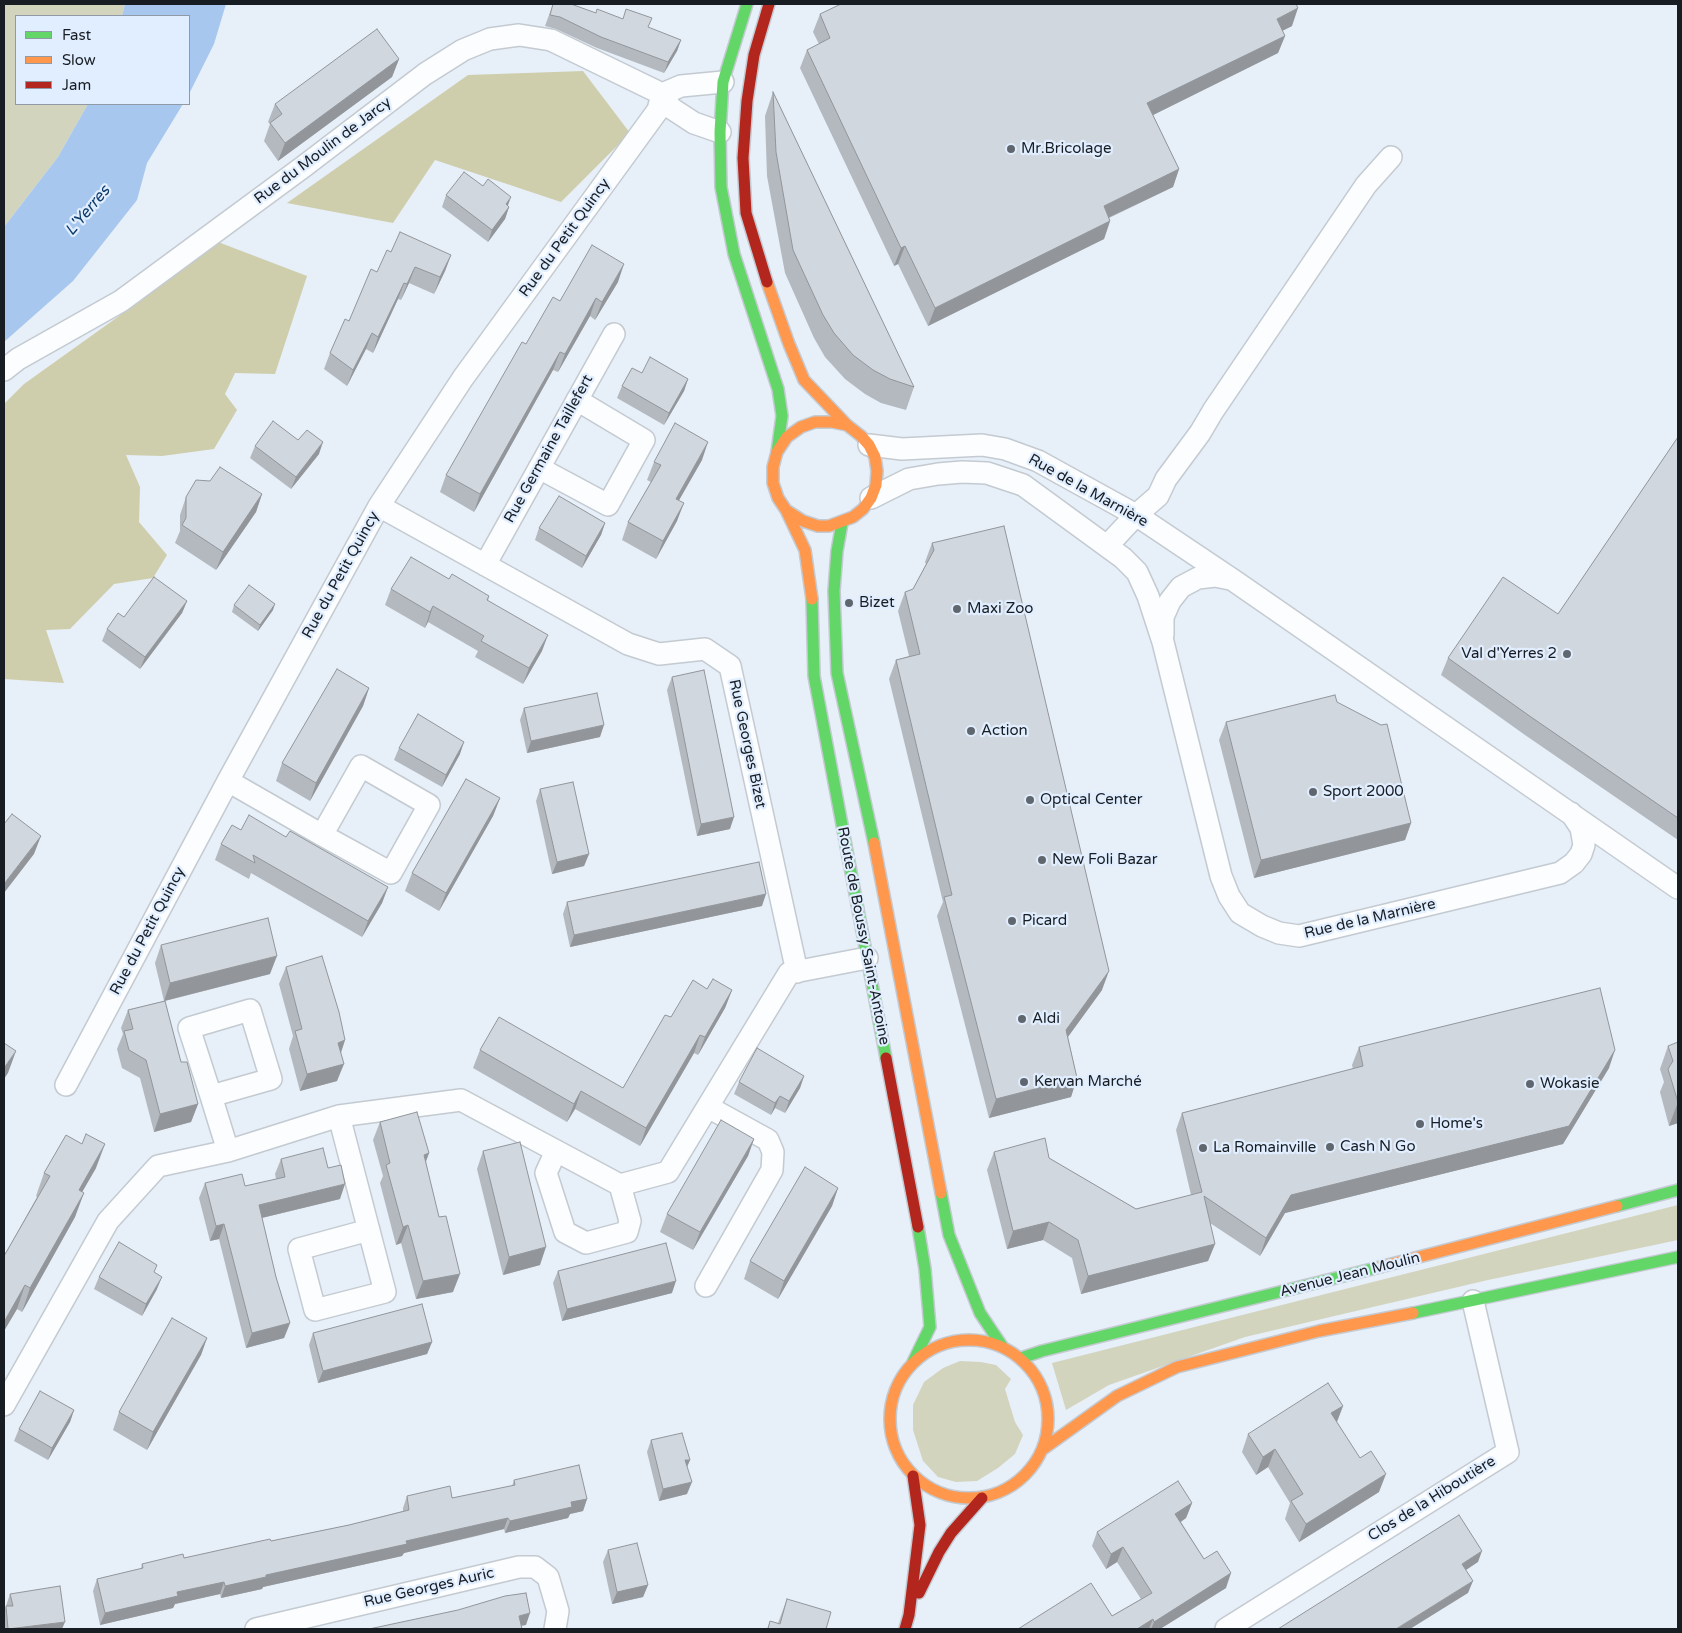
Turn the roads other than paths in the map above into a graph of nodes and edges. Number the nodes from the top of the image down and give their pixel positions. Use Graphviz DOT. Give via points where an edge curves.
graph roads {
  1 [pos="747,4"];
  2 [pos="769,4"];
  3 [pos="723,82"];
  4 [pos="662,94"];
  5 [pos="720,132"];
  6 [pos="1391,157"];
  7 [pos="614,334"];
  8 [pos="4,370"];
  9 [pos="577,400"];
  10 [pos="847,425"];
  11 [pos="869,445"];
  12 [pos="777,452"];
  13 [pos="539,468"];
  14 [pos="871,498"];
  15 [pos="379,506"];
  16 [pos="786,510"];
  17 [pos="1136,516"];
  18 [pos="842,523"];
  19 [pos="1107,546"];
  20 [pos="484,565"];
  21 [pos="1232,580"];
  22 [pos="1163,642"];
  23 [pos="228,781"];
  24 [pos="1571,813"];
  25 [pos="322,835"];
  26 [pos="1678,888"];
  27 [pos="867,958"];
  28 [pos="797,972"];
  29 [pos="66,1085"];
  30 [pos="211,1096"];
  31 [pos="708,1107"];
  32 [pos="339,1116"];
  33 [pos="228,1151"];
  34 [pos="556,1151"];
  35 [pos="620,1185"];
  36 [pos="1678,1190"];
  37 [pos="369,1230"];
  38 [pos="1678,1257"];
  39 [pos="706,1286"];
  40 [pos="1473,1301"];
  41 [pos="1002,1346"];
  42 [pos="1021,1358"];
  43 [pos="913,1362"];
  44 [pos="4,1405"];
  45 [pos="1043,1449"];
  46 [pos="913,1476"];
  47 [pos="982,1498"];
  48 [pos="909,1615"];
  49 [pos="256,1629"];
  50 [pos="555,1629"];
  51 [pos="905,1629"];
  52 [pos="1226,1629"];
  1 -- 3 [label="main road"];
  2 -- 10 [label="main road" via="754,55 746,101 743,158 746,213 762,268 804,380"];
  3 -- 4 [label="street" via="681,86"];
  3 -- 5 [label="main road"];
  4 -- 5 [label="street" via="671,108 694,123"];
  4 -- 8 [label="street, Rue du Moulin de Jarcy" via="551,40 519,35 490,39 463,50 426,74 121,301 18,358"];
  4 -- 15 [label="street, Rue du Petit Quincy" via="658,110 463,378"];
  5 -- 12 [label="main road" via="721,186 734,254 778,389 782,416"];
  6 -- 17 [label="street" via="1366,185 1166,479 1158,496"];
  7 -- 9 [label="street, Rue Germaine Taillefert"];
  9 -- 13 [label="street, Rue Germaine Taillefert"];
  9 -- 13 [label="street" via="644,440 640,448 608,505"];
  10 -- 11 [label="main road"];
  10 -- 12 [label="main road" via="815,422 801,427 787,437"];
  11 -- 14 [label="main road" via="877,471"];
  11 -- 17 [label="street, Rue de la Marnière" via="902,450 982,445 1005,449 1038,461"];
  12 -- 16 [label="main road" via="772,467 773,483"];
  13 -- 20 [label="street, Rue Germaine Taillefert"];
  14 -- 18 [label="main road" via="858,513"];
  14 -- 19 [label="street, Rue de la Marnière" via="909,479 962,472 987,474 1023,485"];
  15 -- 20 [label="street, Rue Georges Bizet"];
  15 -- 23 [label="street, Rue du Petit Quincy"];
  16 -- 18 [label="main road" via="818,526"];
  16 -- 27 [label="main road, Route de Boussy Saint-Antoine" via="805,550 812,591 814,676"];
  17 -- 19 [label="street"];
  17 -- 21 [label="street, Rue de la Marnière"];
  18 -- 41 [label="main road, Route de Boussy Saint-Antoine" via="834,591 837,673 874,844 949,1235 980,1313"];
  19 -- 22 [label="street, Rue de la Marnière" via="1137,572"];
  20 -- 28 [label="street, Rue Georges Bizet" via="628,644 659,654 705,649 730,666"];
  21 -- 22 [label="street, Rue de la Marnière" via="1215,576 1198,578 1181,587 1163,617"];
  21 -- 24 [label="street, Rue de la Marnière"];
  22 -- 24 [label="street, Rue de la Marnière" via="1221,876 1240,913 1262,926 1300,936 1560,873 1574,863 1584,845 1581,828"];
  23 -- 25 [label="street"];
  23 -- 29 [label="street, Rue du Petit Quincy"];
  24 -- 26 [label="street, Rue de la Marnière"];
  25 -- 25 [label="street" via="391,873 429,805 361,766"];
  27 -- 28 [label="street"];
  27 -- 43 [label="main road, Route de Boussy Saint-Antoine" via="925,1269 930,1327"];
  28 -- 31 [label="street" via="789,973"];
  30 -- 30 [label="street" via="189,1028 250,1010 271,1079"];
  30 -- 33 [label="street"];
  31 -- 35 [label="street" via="668,1172"];
  31 -- 39 [label="street" via="768,1140 773,1152 772,1170"];
  32 -- 33 [label="street"];
  32 -- 34 [label="street" via="461,1100"];
  32 -- 37 [label="street"];
  33 -- 44 [label="street" via="158,1166 108,1221"];
  34 -- 35 [label="street"];
  34 -- 35 [label="street" via="546,1173 565,1232 586,1243 627,1232 630,1221"];
  36 -- 42 [label="main road, Avenue Jean Moulin"];
  37 -- 37 [label="street" via="385,1292 315,1310 299,1248"];
  38 -- 40 [label="main road"];
  40 -- 45 [label="main road" via="1319,1331 1177,1367 1117,1396"];
  40 -- 52 [label="street, Clos de la Hiboutière" via="1508,1452"];
  41 -- 42 [label="main road"];
  41 -- 43 [label="main road" via="965,1339 946,1342"];
  42 -- 45 [label="main road" via="1037,1377 1046,1400 1049,1425"];
  43 -- 46 [label="main road" via="895,1389 889,1423 901,1461"];
  45 -- 47 [label="main road" via="1030,1471 1016,1484"];
  46 -- 47 [label="main road" via="934,1490 958,1498"];
  46 -- 48 [label="main road" via="920,1524"];
  47 -- 48 [label="main road" via="938,1552"];
  48 -- 51 [label="main road"];
  49 -- 50 [label="street, Rue Georges Auric" via="519,1567 534,1567 548,1577 558,1611"];
}
